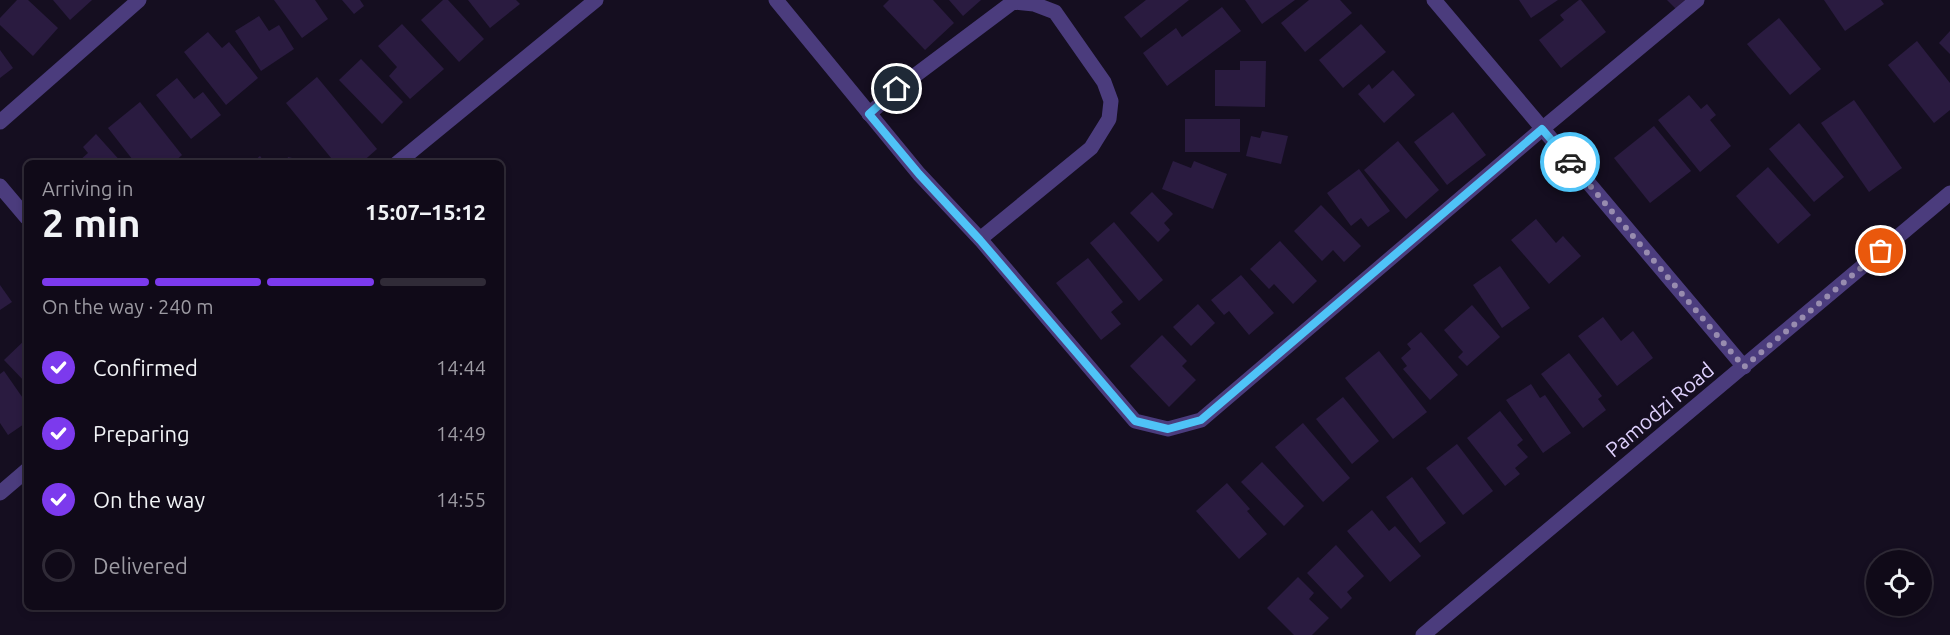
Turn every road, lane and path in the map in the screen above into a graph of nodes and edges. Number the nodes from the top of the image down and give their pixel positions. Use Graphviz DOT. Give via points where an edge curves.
graph roads {
  1 [pos="139,0"];
  2 [pos="596,0"];
  3 [pos="776,0"];
  4 [pos="1434,0"];
  5 [pos="1697,0"];
  6 [pos="869,114"];
  7 [pos="0,122"];
  8 [pos="1542,129"];
  9 [pos="401,160"];
  10 [pos="0,186"];
  11 [pos="1950,193"];
  12 [pos="24,214"];
  13 [pos="980,240"];
  14 [pos="1744,367"];
  15 [pos="24,473"];
  16 [pos="0,493"];
  17 [pos="1423,635"];
  1 -- 7 [label="street"];
  2 -- 9 [label="street"];
  3 -- 6 [label="street"];
  4 -- 8 [label="street"];
  5 -- 8 [label="street"];
  6 -- 13 [label="street"];
  6 -- 13 [label="street" via="1013,2 1055,12 1104,82 1111,101 1109,119 1091,148"];
  8 -- 13 [label="street" via="1201,420 1168,429 1135,421"];
  8 -- 14 [label="street"];
  10 -- 12 [label="street"];
  11 -- 14 [label="street, Pamodzi Road"];
  14 -- 17 [label="street, Pamodzi Road"];
  15 -- 16 [label="street"];
}
